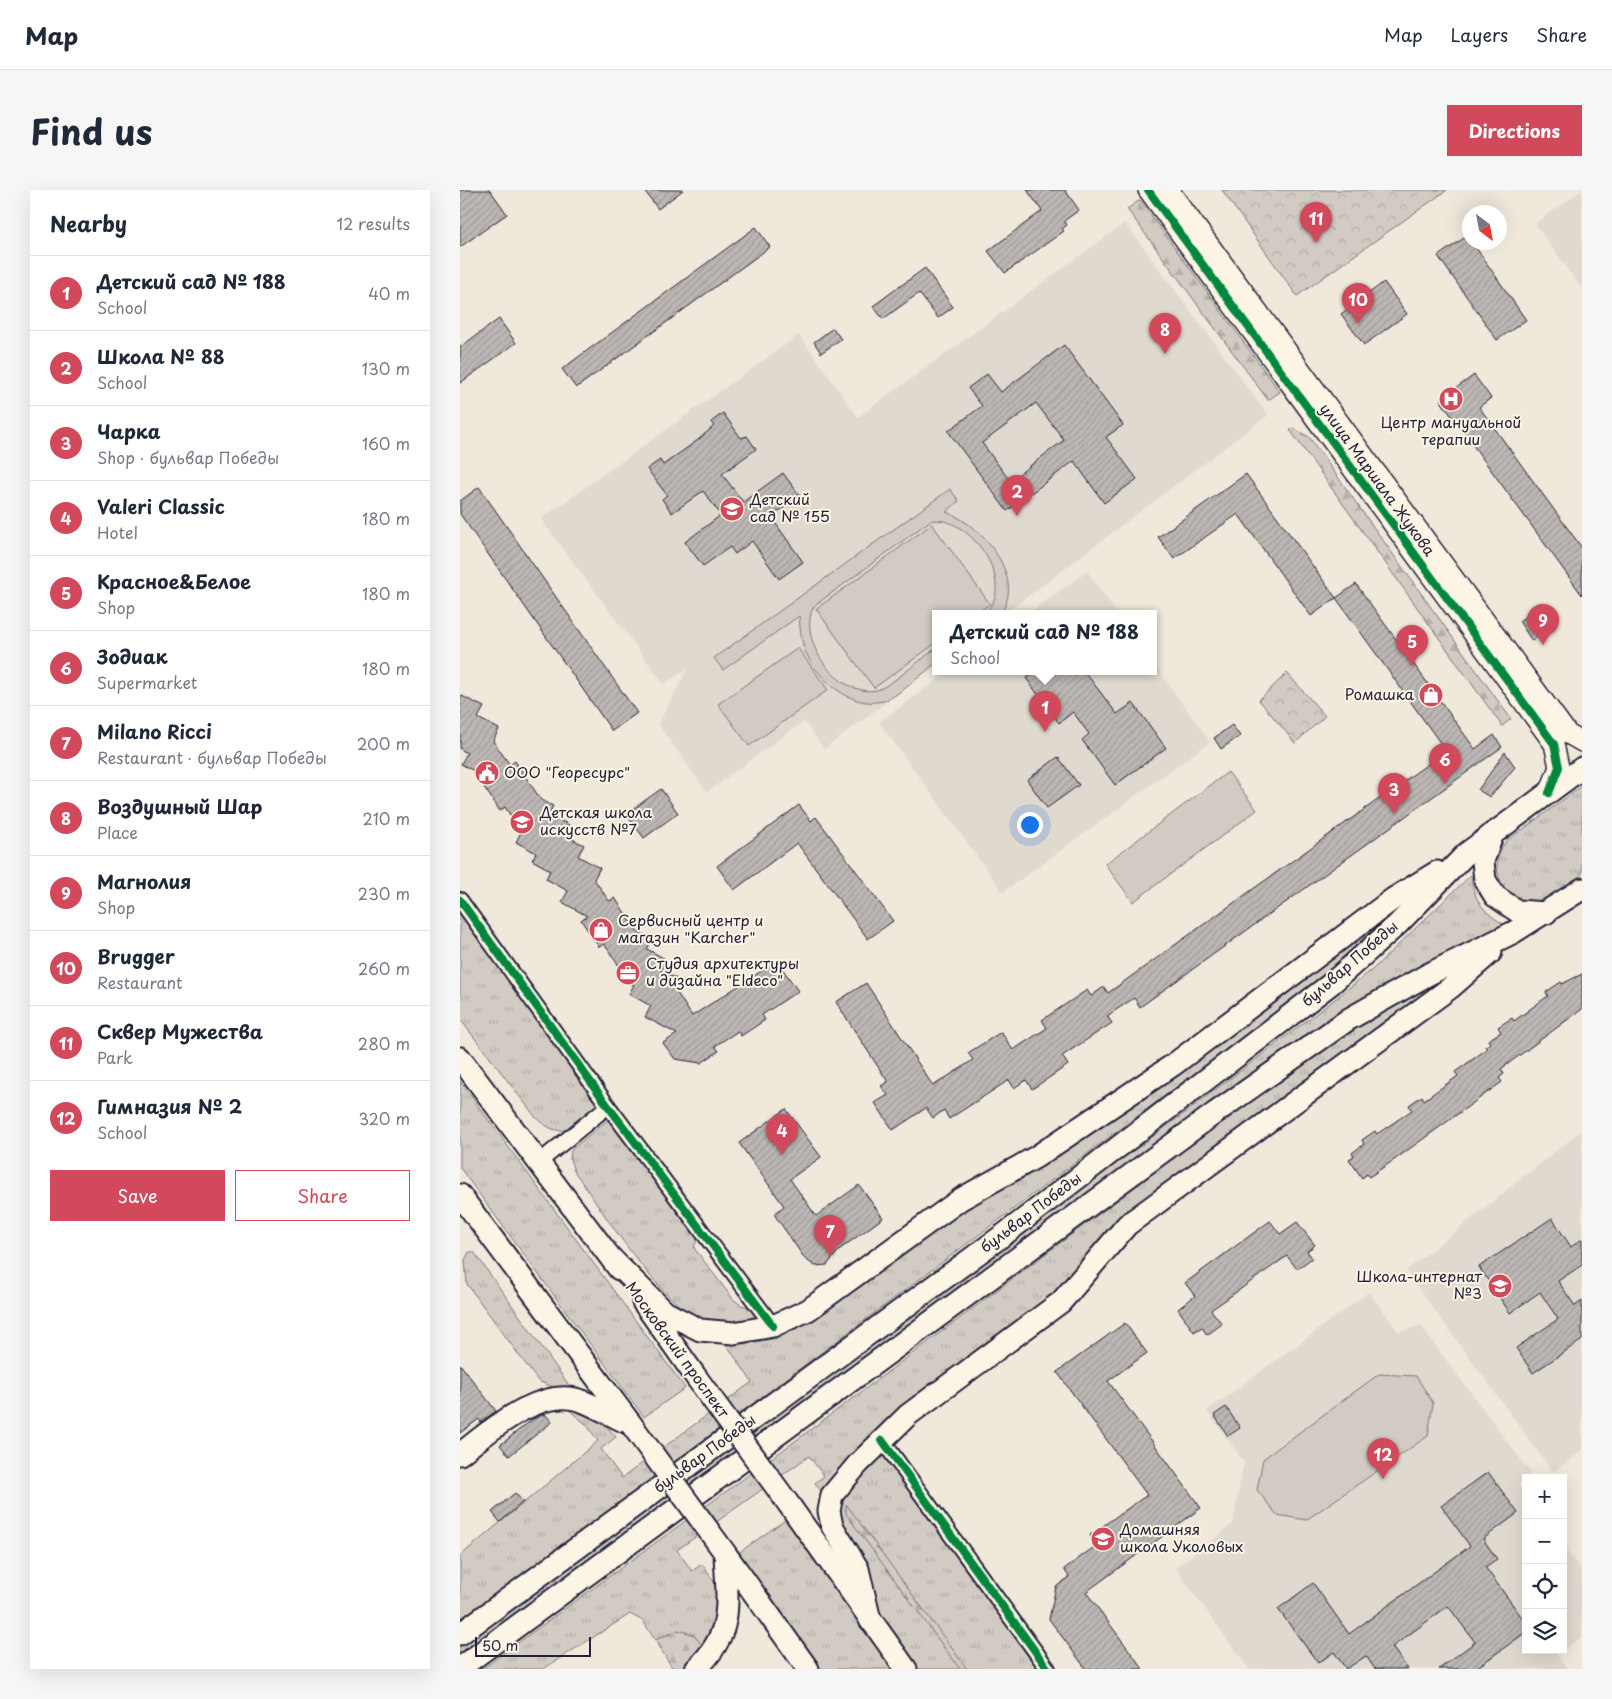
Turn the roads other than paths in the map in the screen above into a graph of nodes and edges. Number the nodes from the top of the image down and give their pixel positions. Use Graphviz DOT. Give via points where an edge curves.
graph roads {
  1 [pos="1148,190"];
  2 [pos="1169,190"];
  3 [pos="1582,742"];
  4 [pos="1582,768"];
  5 [pos="1549,792"];
  6 [pos="1493,833"];
  7 [pos="1467,853"];
  8 [pos="1582,889"];
  9 [pos="460,900"];
  10 [pos="1546,913"];
  11 [pos="1514,932"];
  12 [pos="460,1058"];
  13 [pos="608,1106"];
  14 [pos="538,1162"];
  15 [pos="460,1195"];
  16 [pos="611,1258"];
  17 [pos="773,1326"];
  18 [pos="631,1424"];
  19 [pos="882,1440"];
  20 [pos="460,1454"];
  21 [pos="725,1553"];
  22 [pos="870,1620"];
  23 [pos="460,1634"];
  24 [pos="460,1668"];
  25 [pos="696,1669"];
  26 [pos="808,1669"];
  27 [pos="906,1669"];
  28 [pos="1048,1669"];
  1 -- 5 [label="street, улица Маршала Жукова" via="1554,744 1559,767"];
  2 -- 3 [label="street, улица Маршала Жукова" via="1568,734"];
  4 -- 5 [label="main road, бульвар Победы"];
  5 -- 6 [label="main road, бульвар Победы"];
  6 -- 7 [label="main road, бульвар Победы"];
  6 -- 10 [label="main road" via="1483,861 1485,880 1495,896 1517,911"];
  7 -- 17 [label="main road" via="1394,899 1104,1113 1036,1157 961,1199 808,1310"];
  7 -- 23 [label="main road, бульвар Победы" via="1398,924 1332,983 1006,1233"];
  8 -- 10 [label="main road, бульвар Победы"];
  9 -- 13 [label="street"];
  10 -- 11 [label="main road, бульвар Победы"];
  11 -- 19 [label="main road" via="1450,988 1127,1225 1061,1302 908,1415"];
  11 -- 24 [label="main road, бульвар Победы" via="1349,1019 1215,1113"];
  12 -- 14 [label="main road, Московский проспект"];
  13 -- 14 [label="street"];
  13 -- 17 [label="street"];
  14 -- 16 [label="main road, Московский проспект"];
  15 -- 18 [label="main road"];
  16 -- 17 [label="main road" via="665,1312 700,1330 734,1333"];
  16 -- 22 [label="main road, Московский проспект, bridge"];
  18 -- 20 [label="main road" via="581,1400 550,1399 534,1404 509,1419"];
  18 -- 21 [label="main road, bridge"];
  19 -- 22 [label="main road" via="832,1495 829,1511 832,1526 858,1569"];
  19 -- 28 [label="street"];
  21 -- 25 [label="main road" via="726,1623 720,1640"];
  21 -- 26 [label="main road"];
  22 -- 27 [label="main road, Московский проспект"];
}
